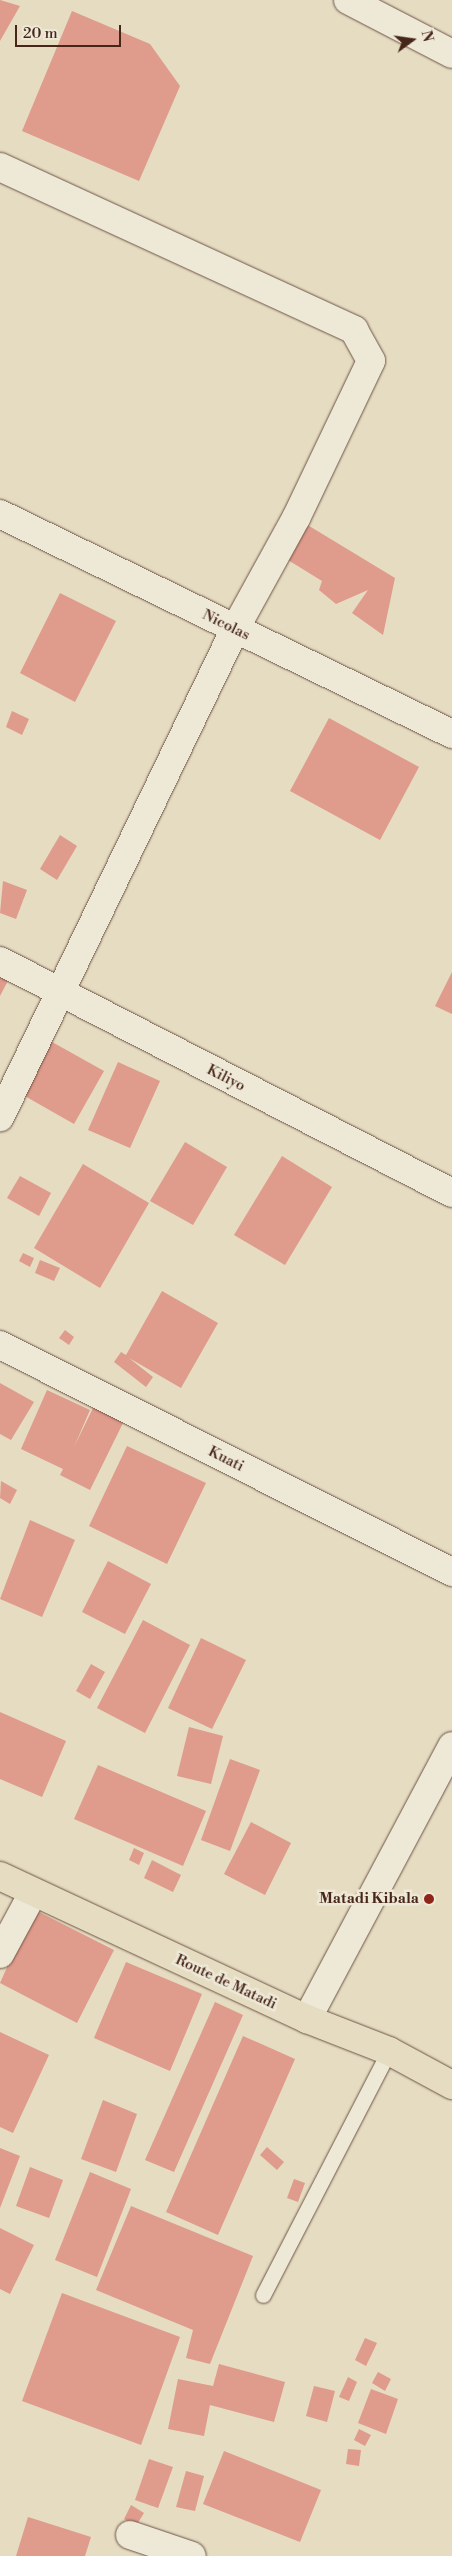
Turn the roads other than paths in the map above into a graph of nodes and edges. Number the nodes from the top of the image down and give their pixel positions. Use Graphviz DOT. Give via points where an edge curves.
graph roads {
  1 [pos="348,0"];
  2 [pos="452,54"];
  3 [pos="0,167"];
  4 [pos="0,514"];
  5 [pos="235,629"];
  6 [pos="452,734"];
  7 [pos="0,961"];
  8 [pos="60,993"];
  9 [pos="0,1117"];
  10 [pos="452,1193"];
  11 [pos="0,1345"];
  12 [pos="452,1572"];
  13 [pos="452,1746"];
  14 [pos="0,1876"];
  15 [pos="33,1892"];
  16 [pos="0,1954"];
  17 [pos="306,2019"];
  18 [pos="389,2051"];
  19 [pos="452,2085"];
  20 [pos="263,2295"];
  21 [pos="130,2535"];
  22 [pos="192,2556"];
  1 -- 2 [label="street"];
  3 -- 5 [label="street" via="354,330 366,347 371,361 361,385"];
  4 -- 5 [label="street, Nicolas"];
  5 -- 6 [label="street, Nicolas"];
  5 -- 8 [label="street"];
  7 -- 8 [label="street, Kiliyo"];
  8 -- 9 [label="street"];
  8 -- 10 [label="street, Kiliyo"];
  11 -- 12 [label="street, Kuati"];
  13 -- 17 [label="street"];
  14 -- 15 [label="highway, Route de Matadi"];
  15 -- 16 [label="street"];
  15 -- 17 [label="highway, Route de Matadi"];
  17 -- 18 [label="highway, Route de Matadi"];
  18 -- 19 [label="highway, Route de Matadi"];
  18 -- 20 [label="lane"];
  21 -- 22 [label="street"];
}
